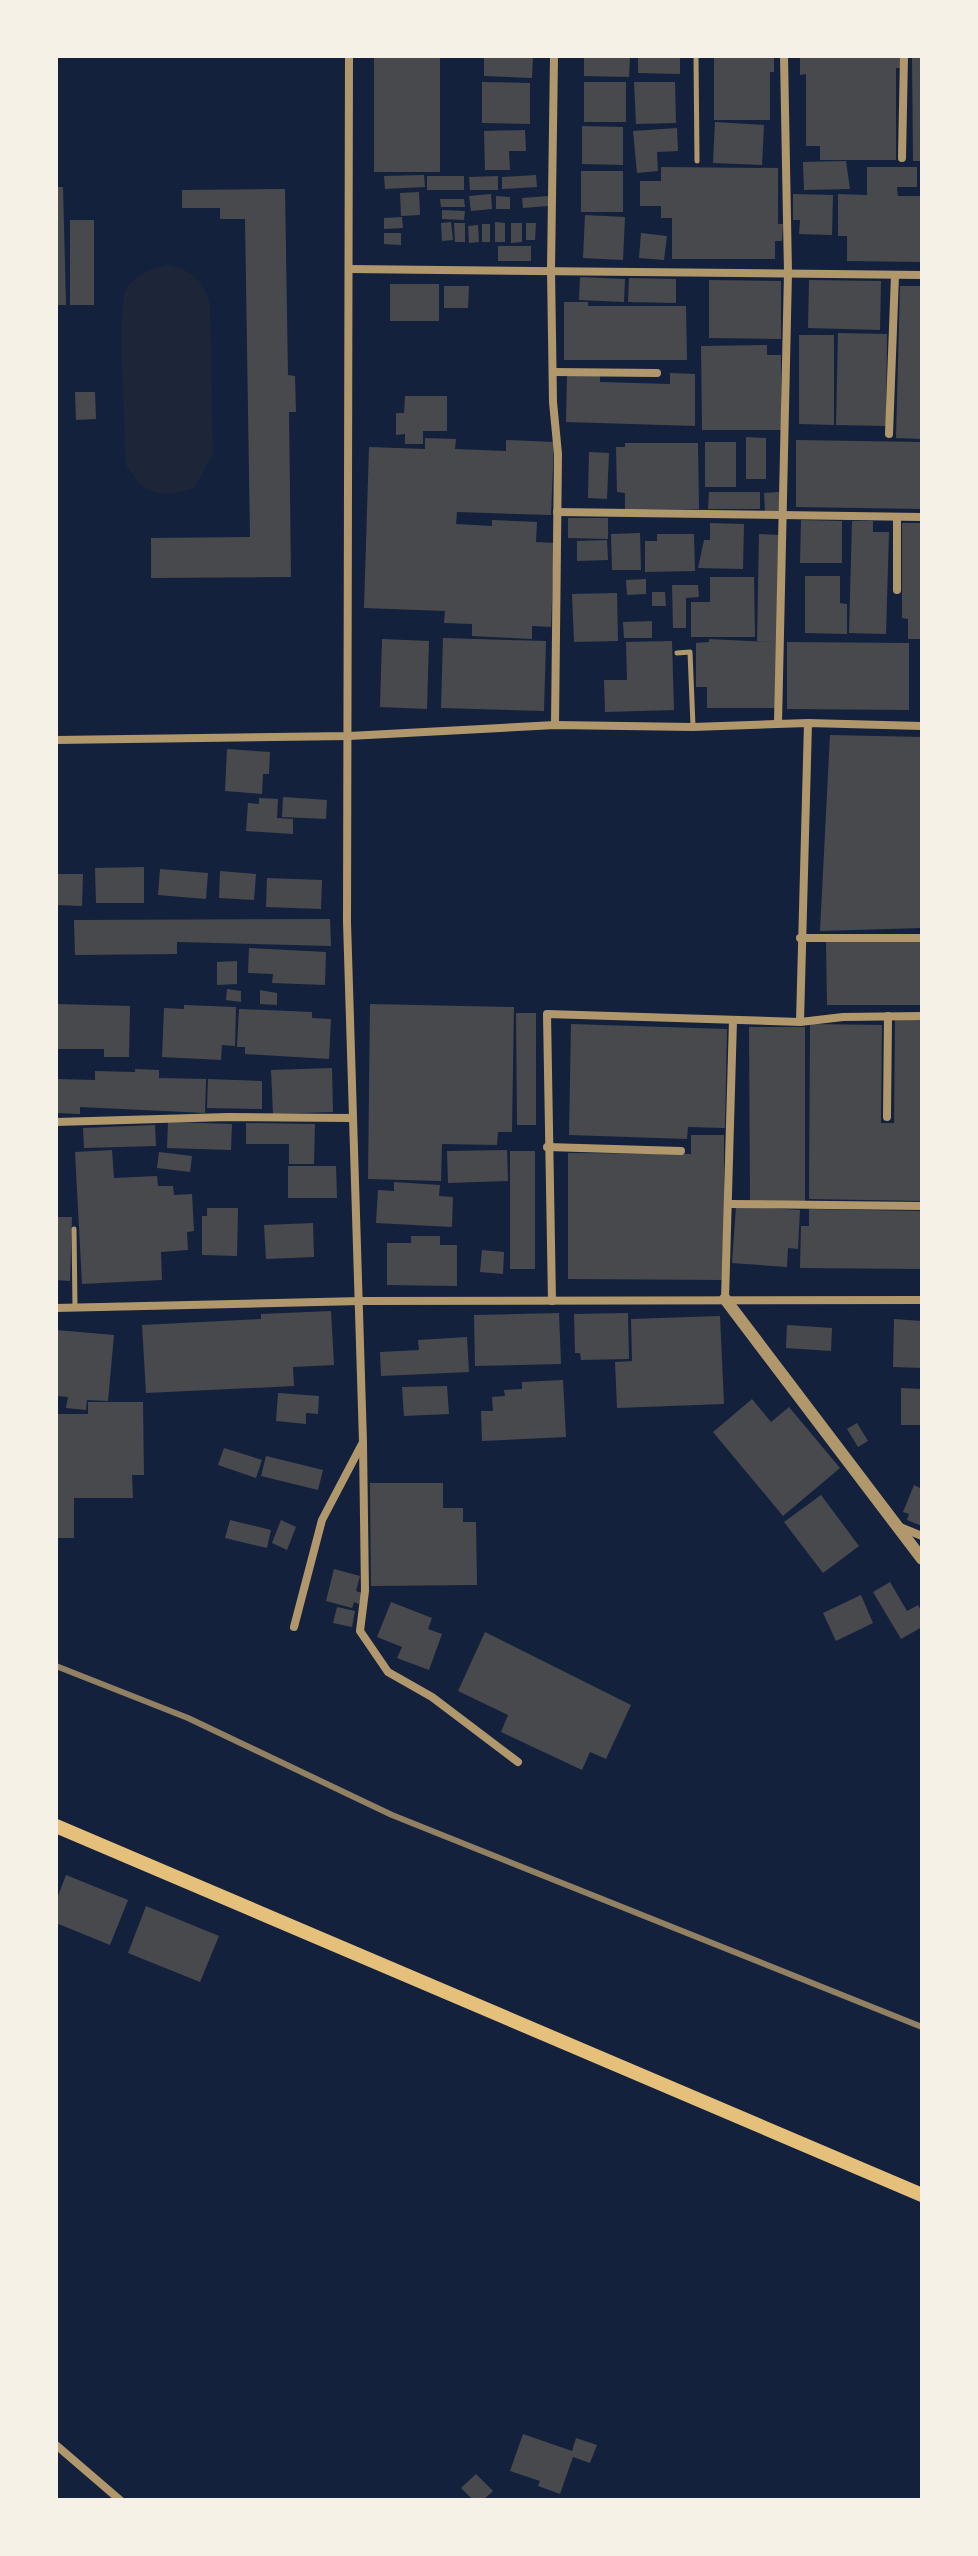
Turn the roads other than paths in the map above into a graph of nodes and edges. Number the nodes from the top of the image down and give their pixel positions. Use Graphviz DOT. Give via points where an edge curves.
graph roads {
  1 [pos="349,56"];
  2 [pos="554,56"];
  3 [pos="696,56"];
  4 [pos="784,56"];
  5 [pos="904,56"];
  6 [pos="902,158"];
  7 [pos="697,161"];
  8 [pos="349,269"];
  9 [pos="551,270"];
  10 [pos="788,273"];
  11 [pos="895,275"];
  12 [pos="922,275"];
  13 [pos="553,372"];
  14 [pos="657,373"];
  15 [pos="889,434"];
  16 [pos="557,512"];
  17 [pos="783,517"];
  18 [pos="897,517"];
  19 [pos="922,517"];
  20 [pos="897,590"];
  21 [pos="677,653"];
  22 [pos="778,723"];
  23 [pos="808,723"];
  24 [pos="555,725"];
  25 [pos="922,726"];
  26 [pos="693,727"];
  27 [pos="349,736"];
  28 [pos="56,740"];
  29 [pos="800,938"];
  30 [pos="922,938"];
  31 [pos="888,1016"];
  32 [pos="922,1016"];
  33 [pos="733,1020"];
  34 [pos="800,1022"];
  35 [pos="887,1117"];
  36 [pos="351,1118"];
  37 [pos="56,1122"];
  38 [pos="547,1147"];
  39 [pos="681,1151"];
  40 [pos="728,1204"];
  41 [pos="922,1206"];
  42 [pos="74,1229"];
  43 [pos="725,1299"];
  44 [pos="922,1300"];
  45 [pos="361,1301"];
  46 [pos="552,1301"];
  47 [pos="56,1308"];
  48 [pos="75,1308"];
  49 [pos="363,1442"];
  50 [pos="900,1527"];
  51 [pos="922,1536"];
  52 [pos="922,1559"];
  53 [pos="294,1627"];
  54 [pos="518,1762"];
  55 [pos="56,1826"];
  56 [pos="922,2195"];
  57 [pos="56,2445"];
  58 [pos="120,2500"];
  1 -- 8 [label="street"];
  2 -- 9 [label="street"];
  3 -- 7 [label="lane"];
  4 -- 10 [label="street"];
  5 -- 6 [label="street"];
  8 -- 9 [label="street"];
  8 -- 27 [label="street"];
  9 -- 10 [label="street"];
  9 -- 13 [label="street"];
  10 -- 11 [label="street"];
  10 -- 17 [label="street"];
  11 -- 12 [label="street"];
  11 -- 15 [label="street"];
  13 -- 14 [label="street"];
  13 -- 16 [label="street"];
  16 -- 17 [label="street"];
  16 -- 24 [label="street"];
  17 -- 18 [label="street"];
  17 -- 22 [label="street"];
  18 -- 19 [label="street"];
  18 -- 20 [label="street"];
  21 -- 26 [label="lane" via="690,652"];
  22 -- 23 [label="street"];
  22 -- 26 [label="street"];
  23 -- 25 [label="street"];
  23 -- 29 [label="street"];
  24 -- 26 [label="street"];
  24 -- 27 [label="street"];
  27 -- 28 [label="street"];
  27 -- 36 [label="street"];
  29 -- 30 [label="street"];
  29 -- 34 [label="street"];
  31 -- 32 [label="street"];
  31 -- 34 [label="street"];
  31 -- 35 [label="street"];
  33 -- 34 [label="street"];
  33 -- 38 [label="street" via="547,1014"];
  33 -- 40 [label="street"];
  36 -- 37 [label="street"];
  36 -- 45 [label="street"];
  38 -- 39 [label="street"];
  38 -- 46 [label="street"];
  40 -- 41 [label="street"];
  40 -- 43 [label="street"];
  42 -- 48 [label="lane"];
  43 -- 44 [label="street"];
  43 -- 46 [label="street"];
  43 -- 50 [label="street"];
  45 -- 46 [label="street"];
  45 -- 48 [label="street"];
  45 -- 49 [label="street"];
  47 -- 48 [label="street"];
  49 -- 53 [label="street" via="322,1520"];
  49 -- 54 [label="street" via="365,1591 360,1631 388,1672 432,1697"];
  50 -- 51 [label="street"];
  50 -- 52 [label="street"];
  55 -- 56 [label="main road"];
  57 -- 58 [label="street"];
}
